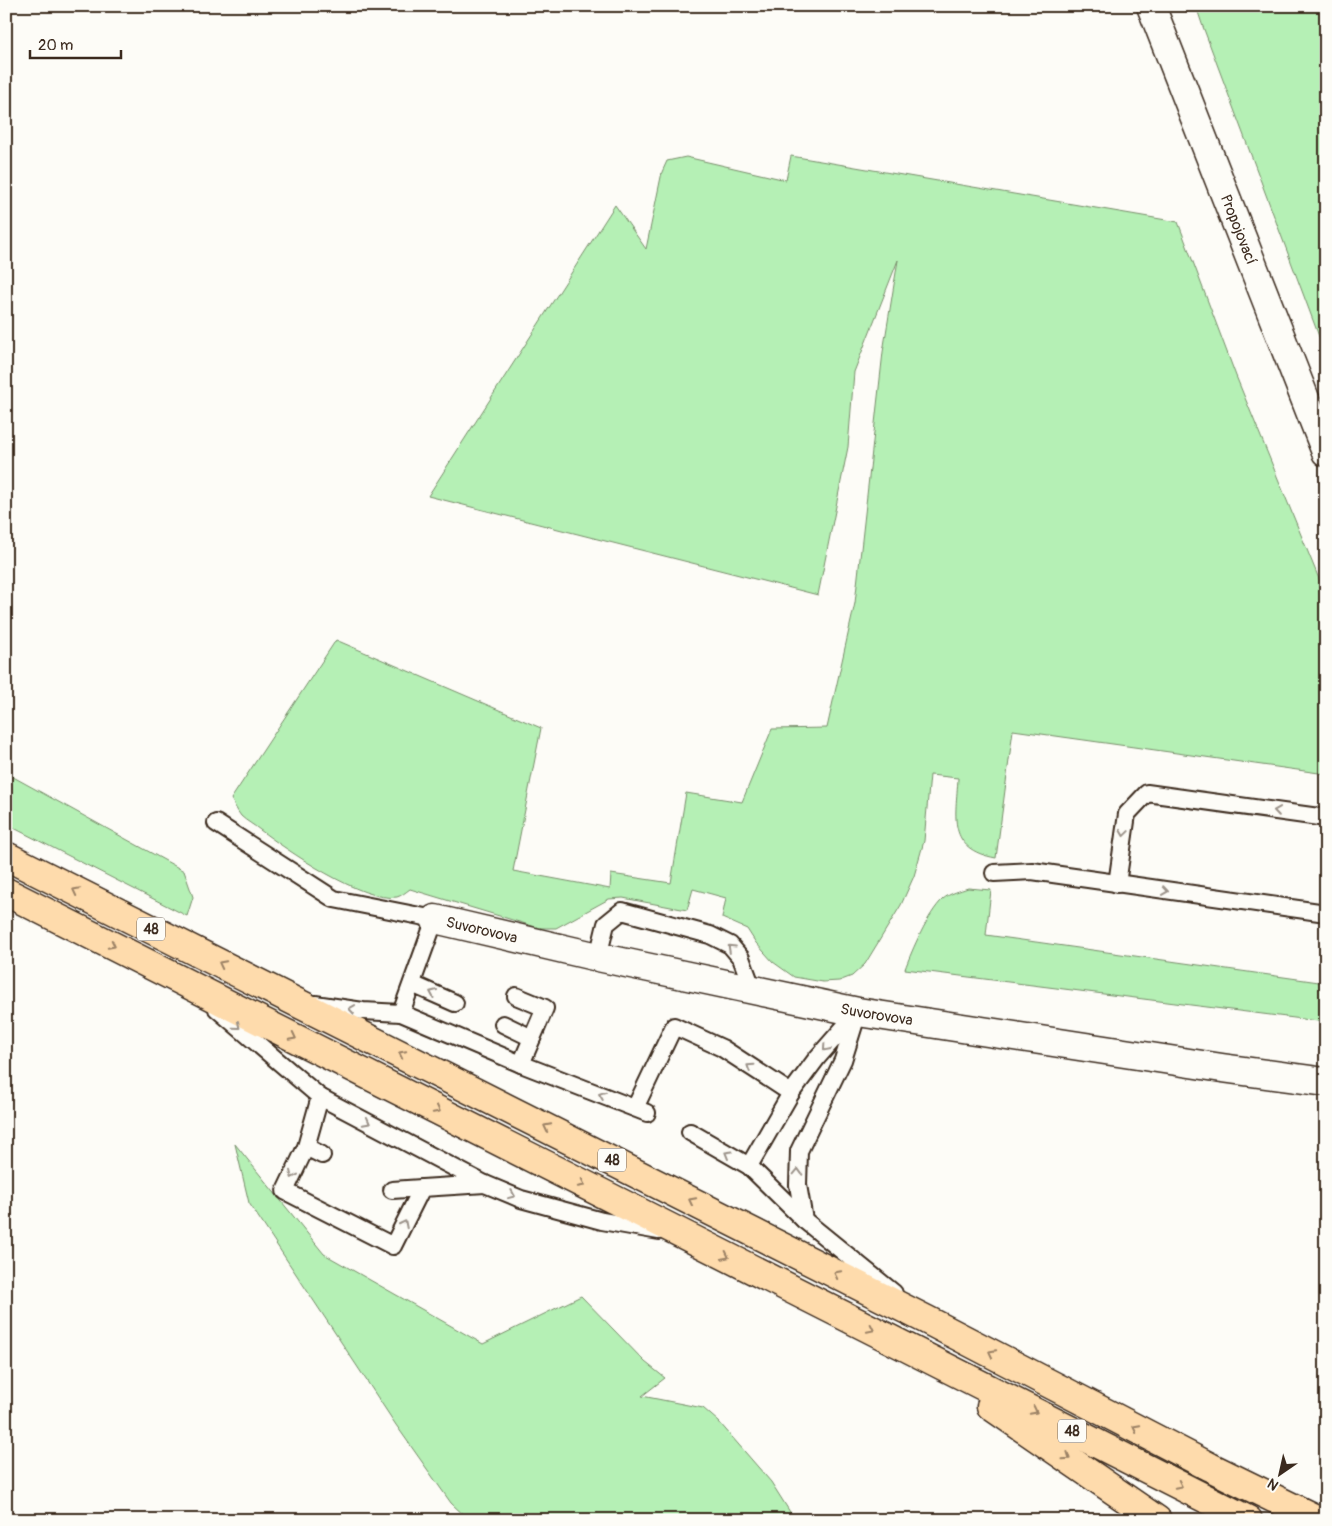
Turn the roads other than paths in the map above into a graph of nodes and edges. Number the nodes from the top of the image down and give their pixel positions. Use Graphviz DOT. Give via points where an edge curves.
graph roads {
  1 [pos="1151,6"];
  2 [pos="1326,452"];
  3 [pos="1326,818"];
  4 [pos="216,823"];
  5 [pos="6,856"];
  6 [pos="994,874"];
  7 [pos="1117,884"];
  8 [pos="6,892"];
  9 [pos="1326,914"];
  10 [pos="435,920"];
  11 [pos="598,956"];
  12 [pos="187,983"];
  13 [pos="412,984"];
  14 [pos="753,990"];
  15 [pos="516,996"];
  16 [pos="297,1001"];
  17 [pos="455,1003"];
  18 [pos="858,1012"];
  19 [pos="401,1013"];
  20 [pos="503,1024"];
  21 [pos="532,1038"];
  22 [pos="521,1064"];
  23 [pos="1326,1082"];
  24 [pos="791,1093"];
  25 [pos="320,1097"];
  26 [pos="690,1132"];
  27 [pos="306,1147"];
  28 [pos="322,1155"];
  29 [pos="749,1166"];
  30 [pos="485,1184"];
  31 [pos="422,1188"];
  32 [pos="392,1190"];
  33 [pos="804,1220"];
  34 [pos="682,1235"];
  35 [pos="927,1320"];
  36 [pos="897,1342"];
  37 [pos="1210,1467"];
  38 [pos="1326,1513"];
  39 [pos="1157,1520"];
  40 [pos="1248,1520"];
  41 [pos="1318,1520"];
  1 -- 2 [label="street, Propojovací"];
  3 -- 7 [label="lane, one-way" via="1147,793 1127,814"];
  4 -- 10 [label="lane" via="334,899"];
  16 -- 5 [label="highway, 48, one-way"];
  6 -- 7 [label="lane" via="1032,872"];
  7 -- 9 [label="lane, one-way"];
  8 -- 12 [label="highway, 48, one-way"];
  10 -- 11 [label="street, Suvorovova"];
  10 -- 13 [label="lane"];
  11 -- 14 [label="street, Suvorovova"];
  14 -- 11 [label="lane, one-way" via="741,958 730,945 710,935 622,911 606,924"];
  12 -- 25 [label="lane, one-way"];
  12 -- 34 [label="highway, 48, one-way"];
  17 -- 13 [label="lane, one-way"];
  13 -- 19 [label="lane"];
  14 -- 18 [label="street, Suvorovova"];
  15 -- 21 [label="lane" via="545,1008"];
  19 -- 16 [label="lane, one-way"];
  35 -- 16 [label="highway, 48, one-way"];
  18 -- 23 [label="street, Suvorovova"];
  18 -- 24 [label="lane, one-way"];
  33 -- 18 [label="lane, one-way" via="798,1185 799,1151 843,1060"];
  19 -- 22 [label="lane"];
  20 -- 21 [label="lane"];
  21 -- 22 [label="lane"];
  24 -- 22 [label="lane, one-way" via="722,1048 674,1026 641,1110"];
  24 -- 29 [label="lane"];
  25 -- 27 [label="lane"];
  25 -- 30 [label="lane, one-way"];
  29 -- 26 [label="lane, one-way"];
  27 -- 28 [label="lane"];
  27 -- 31 [label="lane, one-way" via="285,1191 393,1246"];
  29 -- 33 [label="lane"];
  30 -- 31 [label="lane"];
  30 -- 34 [label="lane, one-way" via="521,1199 602,1221"];
  31 -- 32 [label="lane"];
  33 -- 35 [label="lane"];
  34 -- 36 [label="highway, 48, one-way"];
  37 -- 35 [label="highway, 48, one-way"];
  36 -- 39 [label="highway, one-way"];
  36 -- 40 [label="highway, 48, one-way"];
  37 -- 38 [label="highway"];
  37 -- 41 [label="highway, 48"];
}
